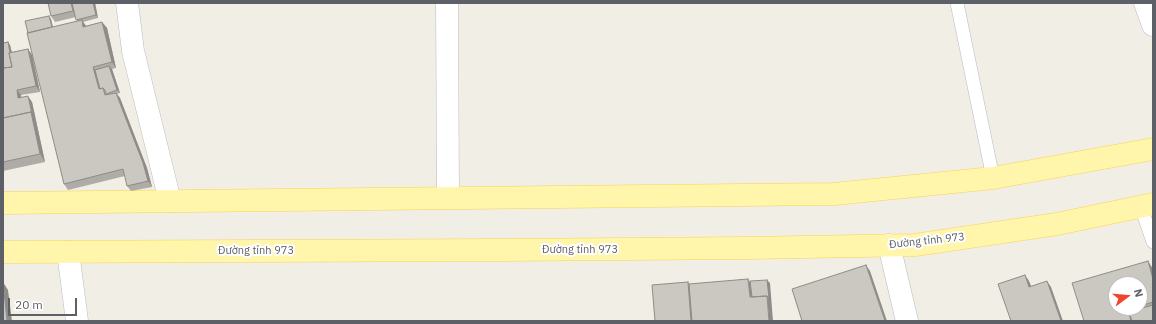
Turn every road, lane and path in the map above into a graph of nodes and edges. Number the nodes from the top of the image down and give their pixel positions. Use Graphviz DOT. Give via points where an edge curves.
graph roads {
  1 [pos="127,3"];
  2 [pos="447,3"];
  3 [pos="957,3"];
  4 [pos="1145,3"];
  5 [pos="1153,25"];
  6 [pos="1153,149"];
  7 [pos="993,178"];
  8 [pos="448,198"];
  9 [pos="170,201"];
  10 [pos="3,203"];
  11 [pos="1147,205"];
  12 [pos="1153,242"];
  13 [pos="890,245"];
  14 [pos="3,252"];
  15 [pos="68,252"];
  16 [pos="77,321"];
  17 [pos="907,321"];
  1 -- 9 [label="street" via="133,51"];
  2 -- 8 [label="street"];
  3 -- 7 [label="lane"];
  4 -- 5 [label="street"];
  6 -- 7 [label="main road"];
  7 -- 8 [label="main road" via="834,194"];
  8 -- 9 [label="main road"];
  9 -- 10 [label="main road"];
  11 -- 12 [label="lane"];
  11 -- 13 [label="main road, Đường tỉnh 973" via="1057,224 915,245"];
  13 -- 15 [label="main road, Đường tỉnh 973"];
  13 -- 17 [label="street"];
  14 -- 15 [label="main road, Đường tỉnh 973"];
  15 -- 16 [label="street"];
}
